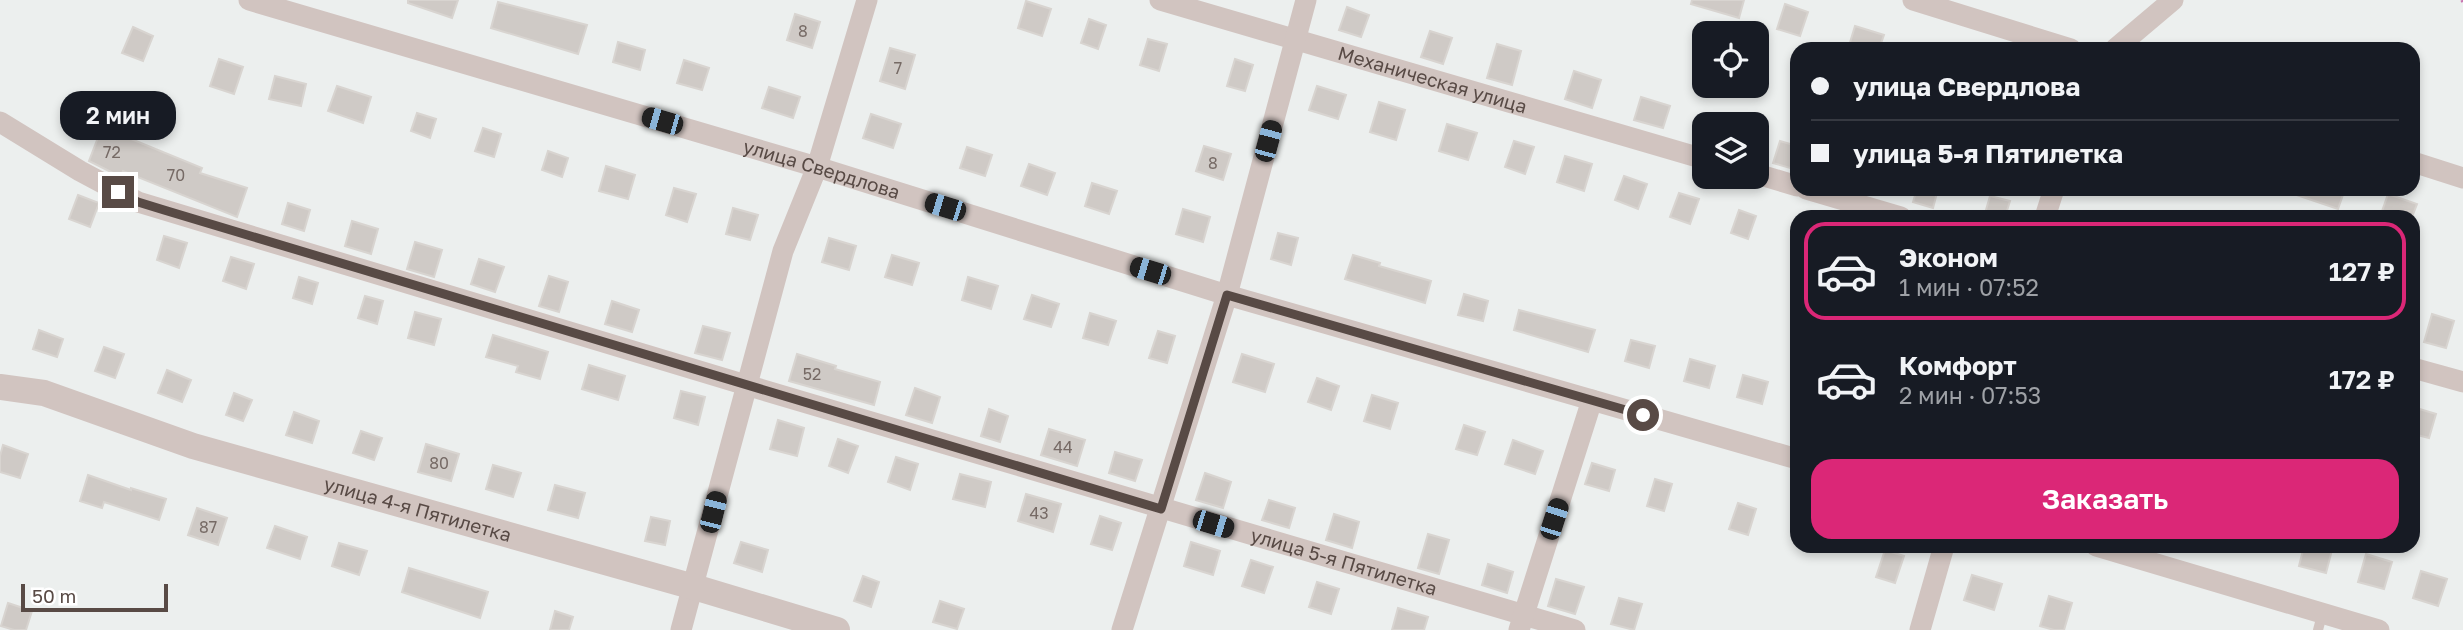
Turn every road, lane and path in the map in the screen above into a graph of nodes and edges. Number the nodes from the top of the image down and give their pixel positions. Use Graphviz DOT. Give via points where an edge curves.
graph roads {
  1 [pos="249,0"];
  2 [pos="867,0"];
  3 [pos="1160,0"];
  4 [pos="1306,0"];
  5 [pos="1913,0"];
  6 [pos="2173,0"];
  7 [pos="1296,38"];
  8 [pos="2048,42"];
  9 [pos="2123,42"];
  10 [pos="0,122"];
  11 [pos="1692,155"];
  12 [pos="2420,164"];
  13 [pos="817,167"];
  14 [pos="1769,178"];
  15 [pos="2463,178"];
  16 [pos="1790,184"];
  17 [pos="1830,196"];
  18 [pos="1877,210"];
  19 [pos="1227,295"];
  20 [pos="2420,370"];
  21 [pos="2463,382"];
  22 [pos="746,385"];
  23 [pos="0,387"];
  24 [pos="1592,400"];
  25 [pos="1790,457"];
  26 [pos="1161,509"];
  27 [pos="1942,553"];
  28 [pos="2117,553"];
  29 [pos="694,587"];
  30 [pos="1521,622"];
  31 [pos="2320,622"];
  32 [pos="681,630"];
  33 [pos="837,630"];
  34 [pos="1122,630"];
  35 [pos="1575,630"];
  36 [pos="1920,630"];
  37 [pos="2379,630"];
  1 -- 13 [label="street, улица Свердлова"];
  2 -- 13 [label="street"];
  3 -- 7 [label="street, Механическая улица"];
  4 -- 7 [label="street"];
  5 -- 8 [label="street"];
  6 -- 9 [label="street"];
  7 -- 11 [label="street, Механическая улица"];
  7 -- 19 [label="street"];
  10 -- 22 [label="street, улица 5-я Пятилетка" via="138,202"];
  12 -- 15 [label="street"];
  13 -- 19 [label="street, улица Свердлова"];
  13 -- 22 [label="street" via="783,251"];
  14 -- 16 [label="street"];
  17 -- 18 [label="street"];
  19 -- 24 [label="street, улица Свердлова"];
  19 -- 26 [label="street"];
  20 -- 21 [label="street"];
  22 -- 26 [label="street, улица 5-я Пятилетка"];
  22 -- 29 [label="street"];
  23 -- 29 [label="street, улица 4-я Пятилетка" via="44,393 193,446"];
  24 -- 25 [label="street, улица Свердлова"];
  24 -- 30 [label="street"];
  26 -- 30 [label="street, улица 5-я Пятилетка"];
  26 -- 34 [label="street"];
  27 -- 36 [label="street"];
  28 -- 31 [label="street"];
  29 -- 32 [label="street"];
  29 -- 33 [label="street, улица 4-я Пятилетка"];
  30 -- 35 [label="street, улица 5-я Пятилетка"];
  31 -- 37 [label="street"];
}
